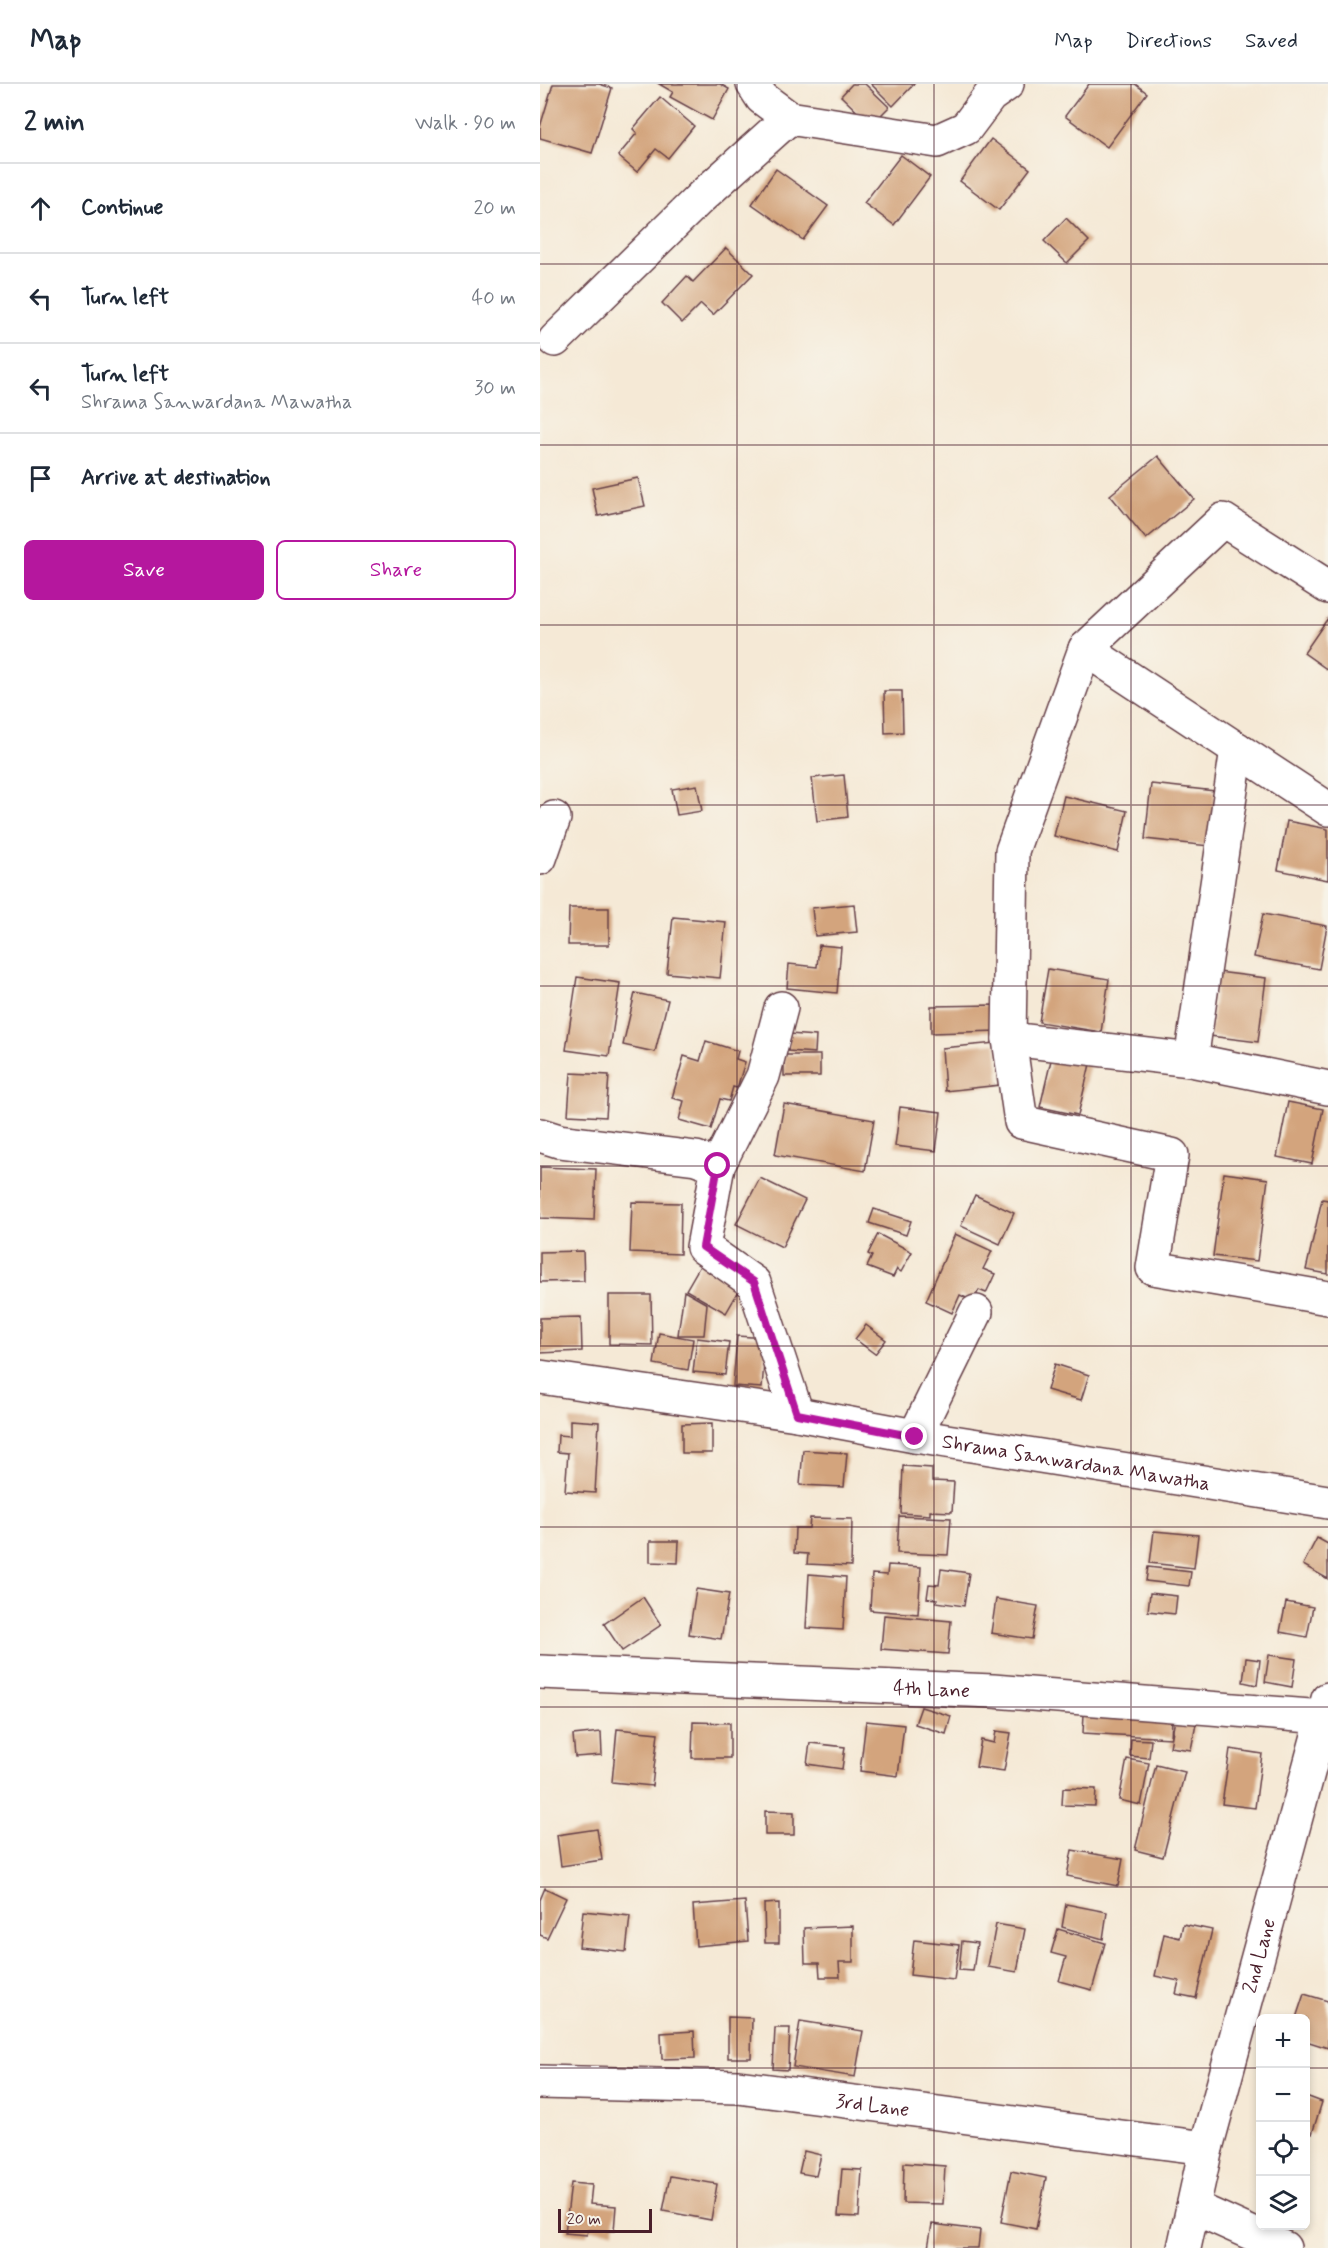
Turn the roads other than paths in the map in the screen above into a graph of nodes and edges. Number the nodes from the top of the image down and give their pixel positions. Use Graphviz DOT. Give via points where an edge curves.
graph roads {
  1 [pos="753,84"];
  2 [pos="1007,84"];
  3 [pos="789,118"];
  4 [pos="555,340"];
  5 [pos="1328,587"];
  6 [pos="1084,649"];
  7 [pos="1237,749"];
  8 [pos="1328,809"];
  9 [pos="554,818"];
  10 [pos="540,858"];
  11 [pos="781,1008"];
  12 [pos="1009,1038"];
  13 [pos="1191,1060"];
  14 [pos="1328,1088"];
  15 [pos="540,1135"];
  16 [pos="718,1166"];
  17 [pos="1328,1298"];
  18 [pos="976,1312"];
  19 [pos="540,1377"];
  20 [pos="797,1414"];
  21 [pos="915,1437"];
  22 [pos="1328,1502"];
  23 [pos="540,1672"];
  24 [pos="1325,1708"];
  25 [pos="540,2082"];
  26 [pos="1206,2148"];
  27 [pos="1193,2206"];
  28 [pos="1184,2248"];
  29 [pos="1284,2248"];
  1 -- 3 [label="street" via="762,98"];
  2 -- 3 [label="street" via="990,96 966,128 937,141"];
  3 -- 4 [label="street" via="701,197"];
  5 -- 6 [label="street" via="1223,520"];
  6 -- 7 [label="street"];
  6 -- 12 [label="street" via="1012,851"];
  7 -- 8 [label="street"];
  7 -- 13 [label="street"];
  9 -- 10 [label="street"];
  11 -- 16 [label="street" via="763,1076"];
  12 -- 13 [label="street"];
  12 -- 17 [label="street" via="1021,1122 1172,1155 1153,1268"];
  13 -- 14 [label="street"];
  15 -- 16 [label="street" via="559,1142 696,1158"];
  16 -- 20 [label="street" via="703,1247 754,1282"];
  18 -- 21 [label="street"];
  19 -- 20 [label="street, Shrama Sanwardana Mawatha"];
  20 -- 21 [label="street, Shrama Sanwardana Mawatha"];
  21 -- 22 [label="street, Shrama Sanwardana Mawatha"];
  23 -- 24 [label="street, 4th Lane"];
  24 -- 26 [label="street, 2nd Lane"];
  25 -- 26 [label="street, 3rd Lane" via="738,2088"];
  26 -- 27 [label="street, 2nd Lane"];
  27 -- 28 [label="street, 2nd Lane"];
  27 -- 29 [label="street"];
}
